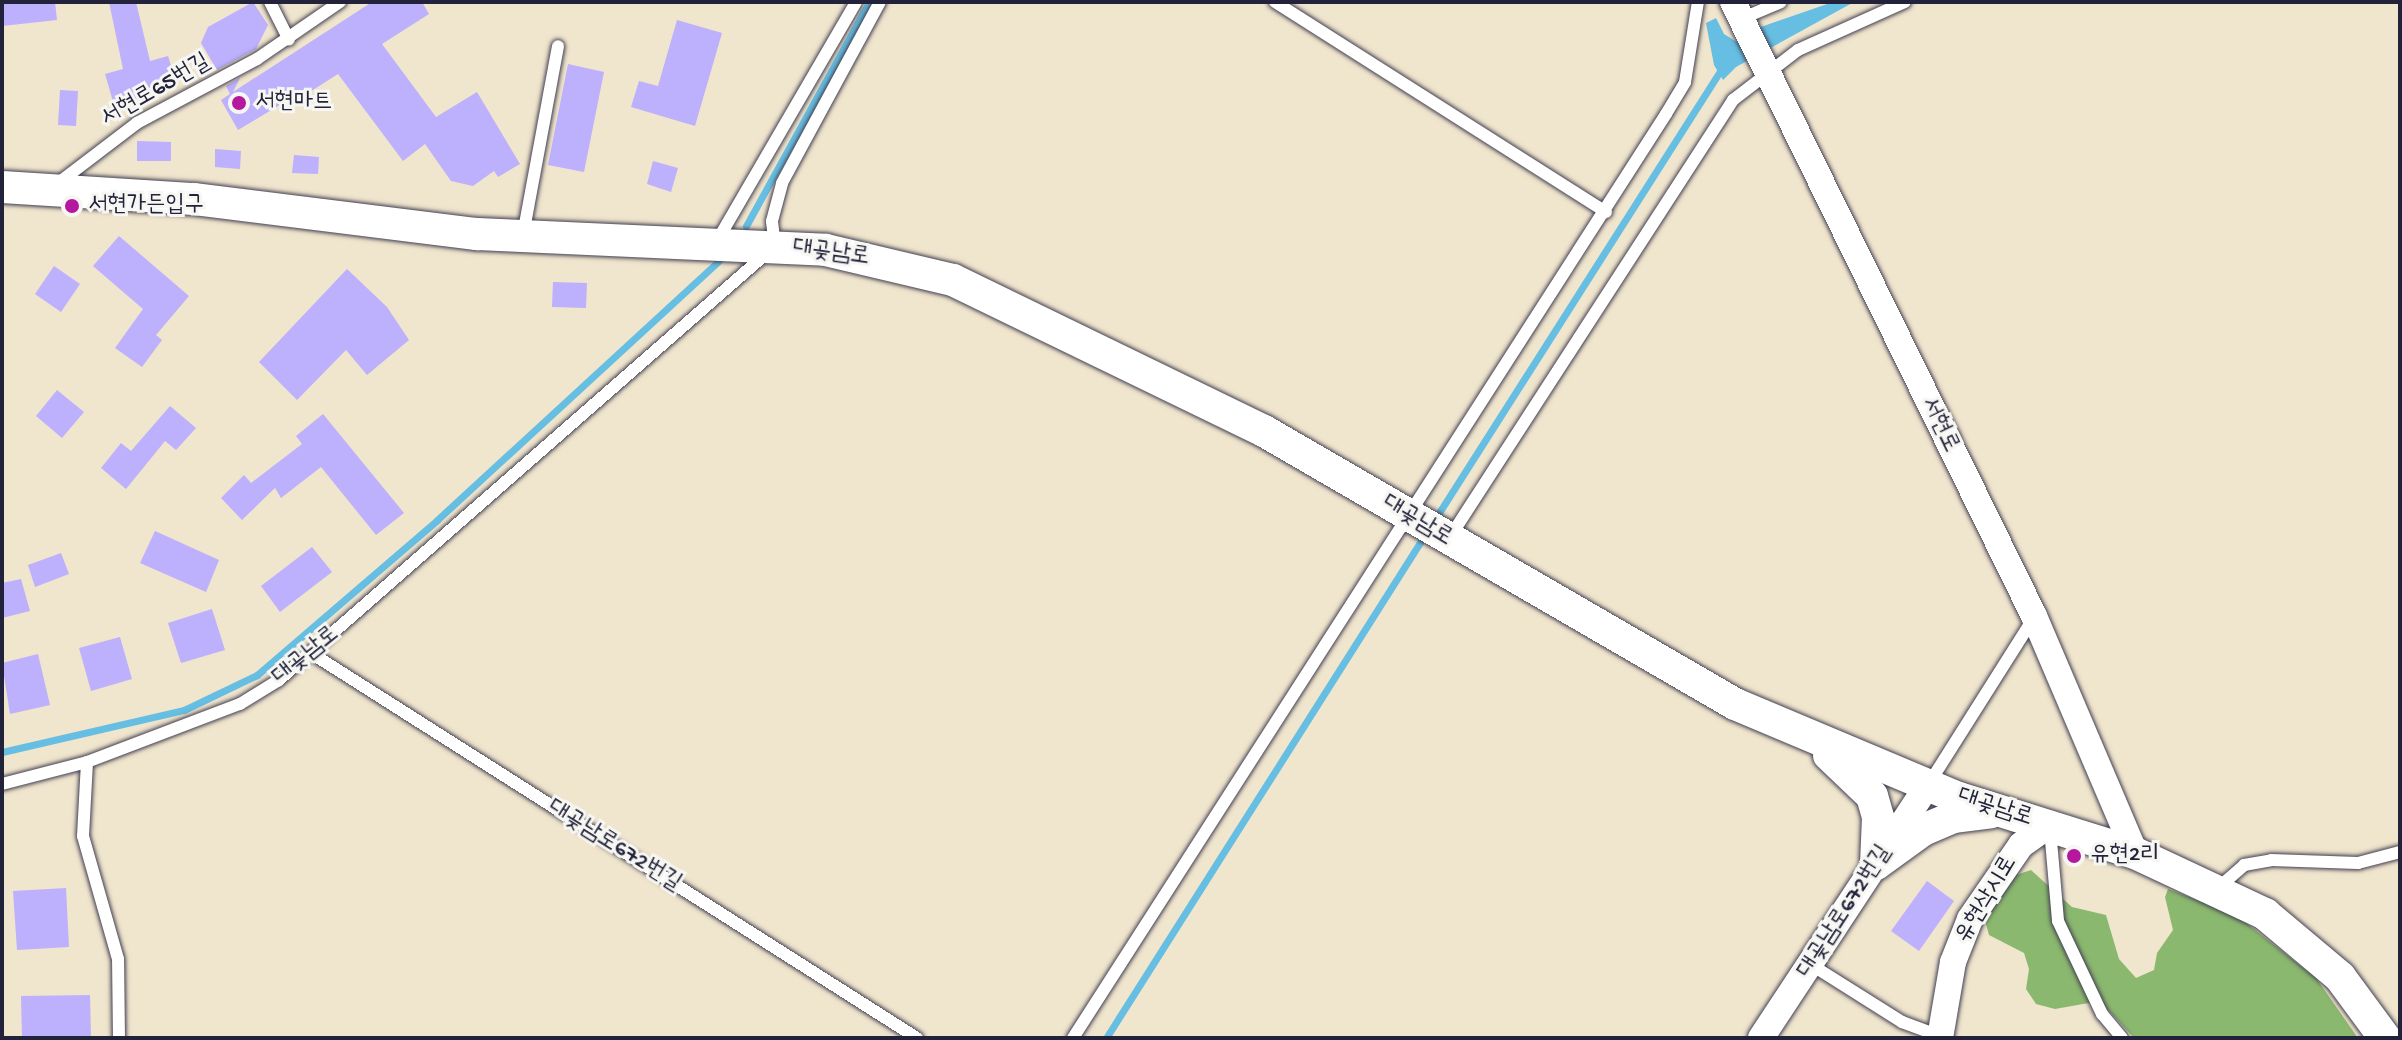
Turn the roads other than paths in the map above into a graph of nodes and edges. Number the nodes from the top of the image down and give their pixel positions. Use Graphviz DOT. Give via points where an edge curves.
graph roads {
  1 [pos="270,2"];
  2 [pos="340,2"];
  3 [pos="856,2"];
  4 [pos="880,2"];
  5 [pos="1275,2"];
  6 [pos="1698,2"];
  7 [pos="1781,2"];
  8 [pos="1905,2"];
  9 [pos="1737,10"];
  10 [pos="289,40"];
  11 [pos="558,46"];
  12 [pos="1764,65"];
  13 [pos="2,187"];
  14 [pos="52,188"];
  15 [pos="1606,212"];
  16 [pos="523,235"];
  17 [pos="716,243"];
  18 [pos="775,246"];
  19 [pos="1429,528"];
  20 [pos="2034,616"];
  21 [pos="311,653"];
  22 [pos="1807,737"];
  23 [pos="87,762"];
  24 [pos="2,784"];
  25 [pos="1928,785"];
  26 [pos="2004,811"];
  27 [pos="2050,825"];
  28 [pos="2400,852"];
  29 [pos="2135,853"];
  30 [pos="1876,864"];
  31 [pos="2216,889"];
  32 [pos="1810,964"];
  33 [pos="1940,1037"];
  34 [pos="119,1038"];
  35 [pos="917,1038"];
  36 [pos="1073,1038"];
  37 [pos="1761,1038"];
  38 [pos="2122,1038"];
  39 [pos="2385,1038"];
  1 -- 10 [label="lane"];
  2 -- 10 [label="lane, 서현로65번길"];
  3 -- 17 [label="lane"];
  4 -- 18 [label="lane" via="782,183 772,221"];
  5 -- 15 [label="lane"];
  6 -- 15 [label="lane" via="1685,82"];
  7 -- 9 [label="lane"];
  8 -- 12 [label="lane"];
  9 -- 12 [label="street, 서현로"];
  10 -- 14 [label="lane, 서현로65번길" via="137,123"];
  11 -- 16 [label="lane"];
  12 -- 19 [label="lane" via="1733,100"];
  12 -- 20 [label="street, 서현로"];
  13 -- 14 [label="street, 대곶남로"];
  14 -- 16 [label="street, 대곶남로"];
  15 -- 19 [label="lane"];
  16 -- 17 [label="street, 대곶남로"];
  17 -- 18 [label="street, 대곶남로"];
  18 -- 19 [label="street, 대곶남로" via="896,263 953,280 1264,431"];
  18 -- 21 [label="lane, 대곶남로"];
  19 -- 22 [label="street, 대곶남로" via="1665,668"];
  19 -- 36 [label="lane"];
  20 -- 25 [label="lane"];
  20 -- 29 [label="street, 서현로"];
  21 -- 23 [label="lane, 대곶남로" via="240,704"];
  21 -- 35 [label="lane, 대곶남로672번길"];
  22 -- 25 [label="street, 대곶남로"];
  22 -- 30 [label="street" via="1861,780 1872,796 1878,817"];
  23 -- 24 [label="lane, 대곶남로"];
  23 -- 34 [label="lane" via="83,836 118,959"];
  25 -- 26 [label="street, 대곶남로"];
  25 -- 30 [label="street, 대곶남로672번길"];
  26 -- 27 [label="street, 대곶남로"];
  26 -- 30 [label="street" via="1953,817 1923,830"];
  27 -- 29 [label="street, 대곶남로"];
  27 -- 33 [label="street, 유현삭시로" via="2021,845 1970,919 1953,962"];
  27 -- 38 [label="lane, 대곶남로" via="2058,921 2102,1014"];
  28 -- 31 [label="lane" via="2358,863 2271,860 2244,865"];
  29 -- 31 [label="street, 대곶남로"];
  30 -- 32 [label="street, 대곶남로672번길"];
  31 -- 39 [label="street, 대곶남로" via="2301,940 2340,977"];
  32 -- 33 [label="lane" via="1902,1022"];
  32 -- 37 [label="street, 대곶남로672번길"];
}
